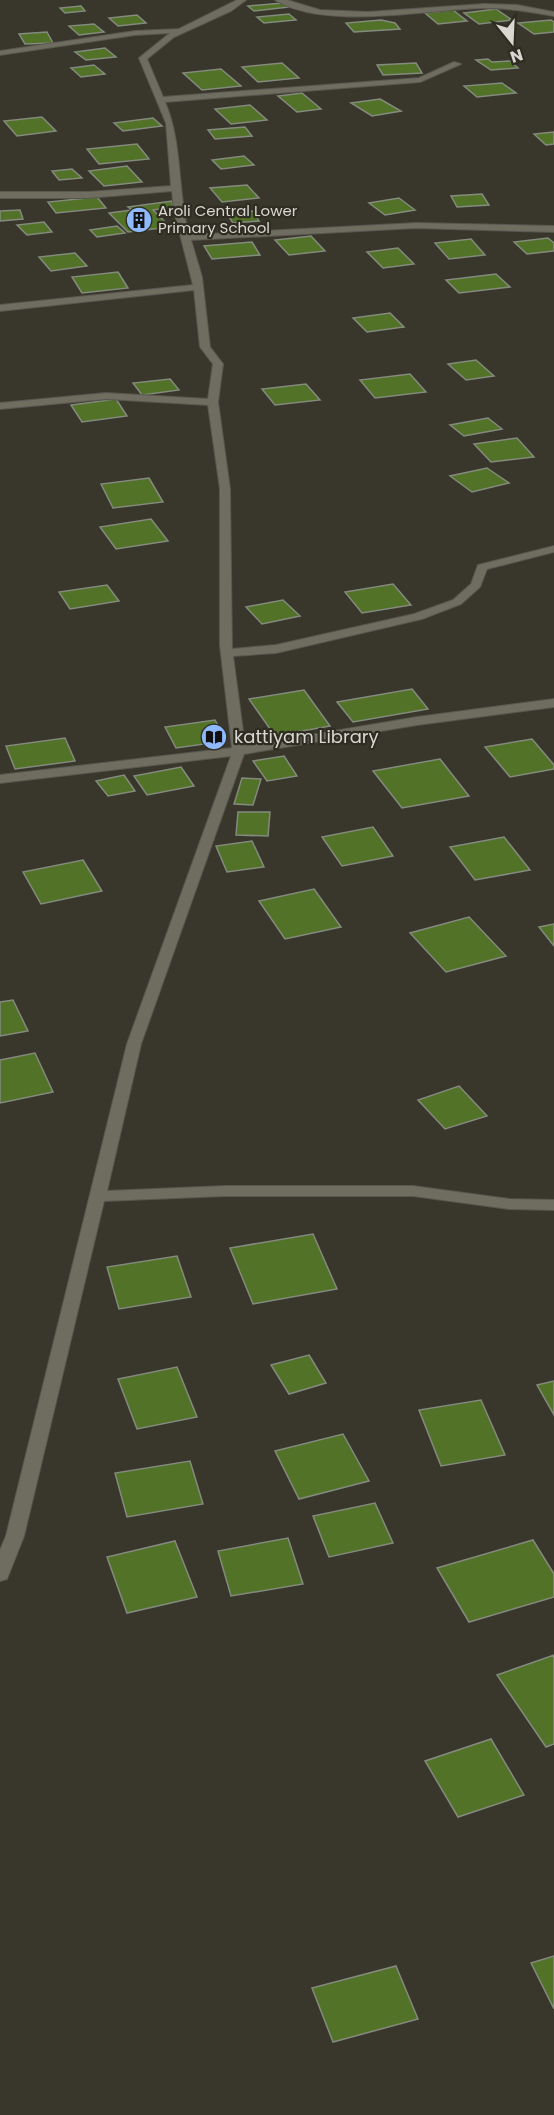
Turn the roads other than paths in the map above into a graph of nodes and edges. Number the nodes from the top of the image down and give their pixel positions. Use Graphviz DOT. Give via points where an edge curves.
graph roads {
  1 [pos="242,0"];
  2 [pos="279,0"];
  3 [pos="554,14"];
  4 [pos="182,29"];
  5 [pos="0,53"];
  6 [pos="457,64"];
  7 [pos="161,100"];
  8 [pos="175,188"];
  9 [pos="0,195"];
  10 [pos="554,229"];
  11 [pos="186,238"];
  12 [pos="198,287"];
  13 [pos="0,308"];
  14 [pos="213,402"];
  15 [pos="0,406"];
  16 [pos="554,549"];
  17 [pos="227,653"];
  18 [pos="554,703"];
  19 [pos="239,751"];
  20 [pos="0,779"];
  21 [pos="97,1196"];
  22 [pos="554,1205"];
  23 [pos="0,1574"];
  1 -- 4 [label="street"];
  2 -- 3 [label="street" via="319,12 368,14 484,6"];
  4 -- 5 [label="street"];
  4 -- 7 [label="street" via="143,58"];
  6 -- 7 [label="street" via="420,80"];
  7 -- 8 [label="street" via="170,123"];
  8 -- 9 [label="street" via="88,195"];
  8 -- 11 [label="street"];
  10 -- 11 [label="street" via="505,225 340,229"];
  11 -- 12 [label="street"];
  12 -- 13 [label="street"];
  12 -- 14 [label="street" via="205,347 218,364"];
  14 -- 15 [label="street" via="106,396"];
  14 -- 17 [label="street" via="225,489"];
  16 -- 17 [label="street" via="482,567 476,585 457,602 418,617 276,649"];
  17 -- 19 [label="street"];
  18 -- 19 [label="street"];
  19 -- 20 [label="street"];
  19 -- 21 [label="street" via="134,1044"];
  21 -- 22 [label="street" via="413,1191 509,1204"];
  21 -- 23 [label="street" via="15,1536"];
}
